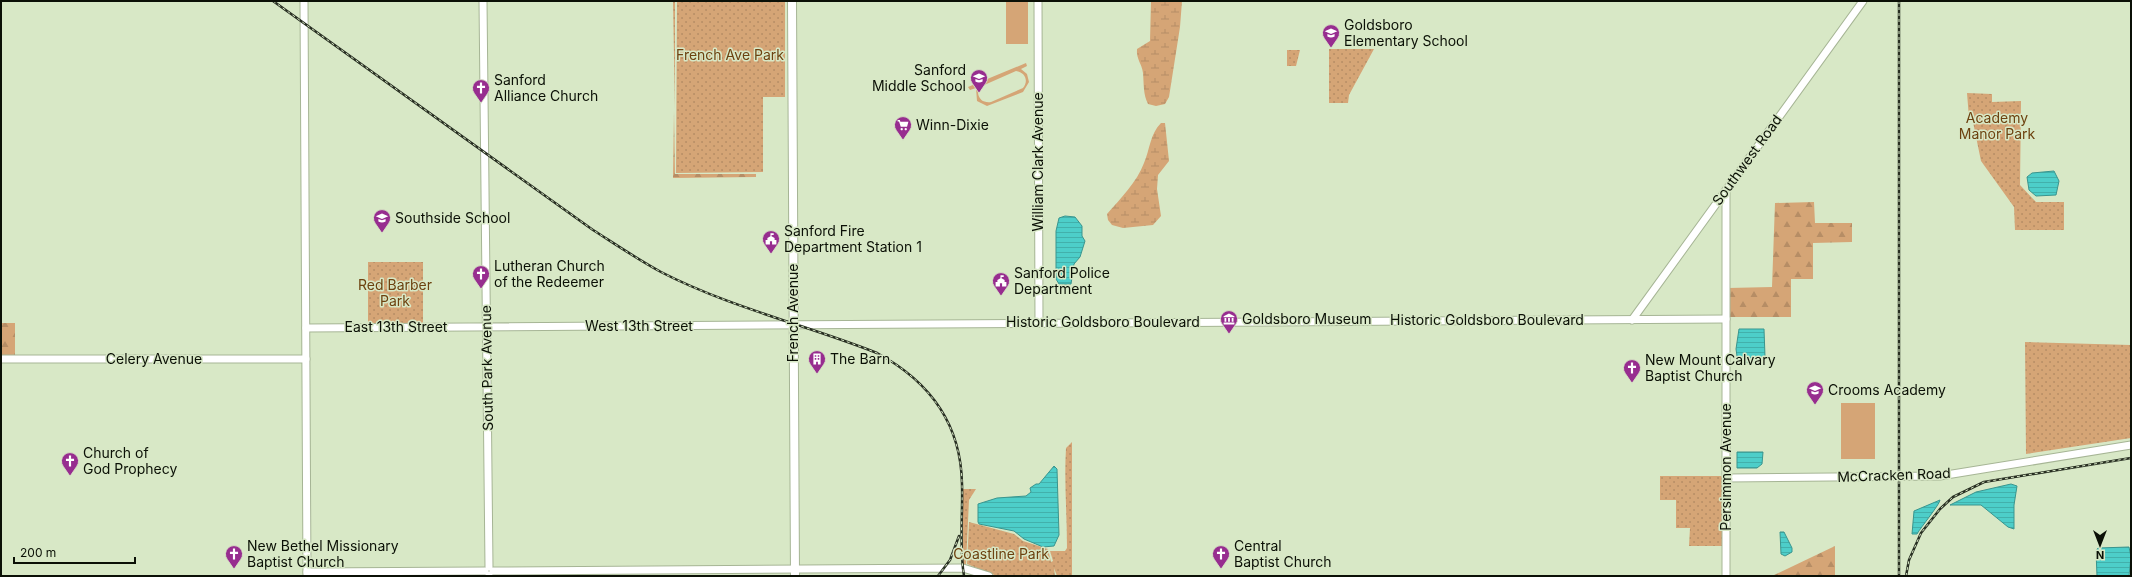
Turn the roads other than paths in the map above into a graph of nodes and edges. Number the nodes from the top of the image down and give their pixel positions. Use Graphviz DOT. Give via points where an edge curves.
graph roads {
  1 [pos="304,1"];
  2 [pos="483,1"];
  3 [pos="792,1"];
  4 [pos="1038,1"];
  5 [pos="1863,1"];
  6 [pos="1726,190"];
  7 [pos="1726,319"];
  8 [pos="1632,320"];
  9 [pos="1039,323"];
  10 [pos="793,325"];
  11 [pos="486,327"];
  12 [pos="306,328"];
  13 [pos="1,358"];
  14 [pos="306,359"];
  15 [pos="2131,445"];
  16 [pos="1727,478"];
  17 [pos="489,572"];
  18 [pos="795,572"];
  19 [pos="307,574"];
  20 [pos="989,576"];
  21 [pos="1726,576"];
  1 -- 12 [label="street"];
  2 -- 11 [label="street, South Park Avenue"];
  3 -- 10 [label="main road, French Avenue"];
  4 -- 9 [label="street, William Clark Avenue"];
  5 -- 6 [label="street, Southwest Road"];
  6 -- 7 [label="street, Persimmon Avenue"];
  6 -- 8 [label="street, Southwest Road"];
  7 -- 8 [label="street, Historic Goldsboro Boulevard"];
  7 -- 16 [label="street, Persimmon Avenue"];
  8 -- 9 [label="street, Historic Goldsboro Boulevard"];
  9 -- 10 [label="street, Historic Goldsboro Boulevard"];
  10 -- 11 [label="street, West 13th Street"];
  10 -- 18 [label="main road, French Avenue"];
  11 -- 12 [label="street, East 13th Street"];
  11 -- 17 [label="street, South Park Avenue"];
  12 -- 14 [label="street"];
  13 -- 14 [label="street, Celery Avenue"];
  14 -- 19 [label="street"];
  15 -- 16 [label="street, McCracken Road" via="1940,476"];
  16 -- 21 [label="street, Persimmon Avenue"];
  17 -- 18 [label="street"];
  17 -- 19 [label="street"];
  18 -- 20 [label="street" via="966,568"];
}
